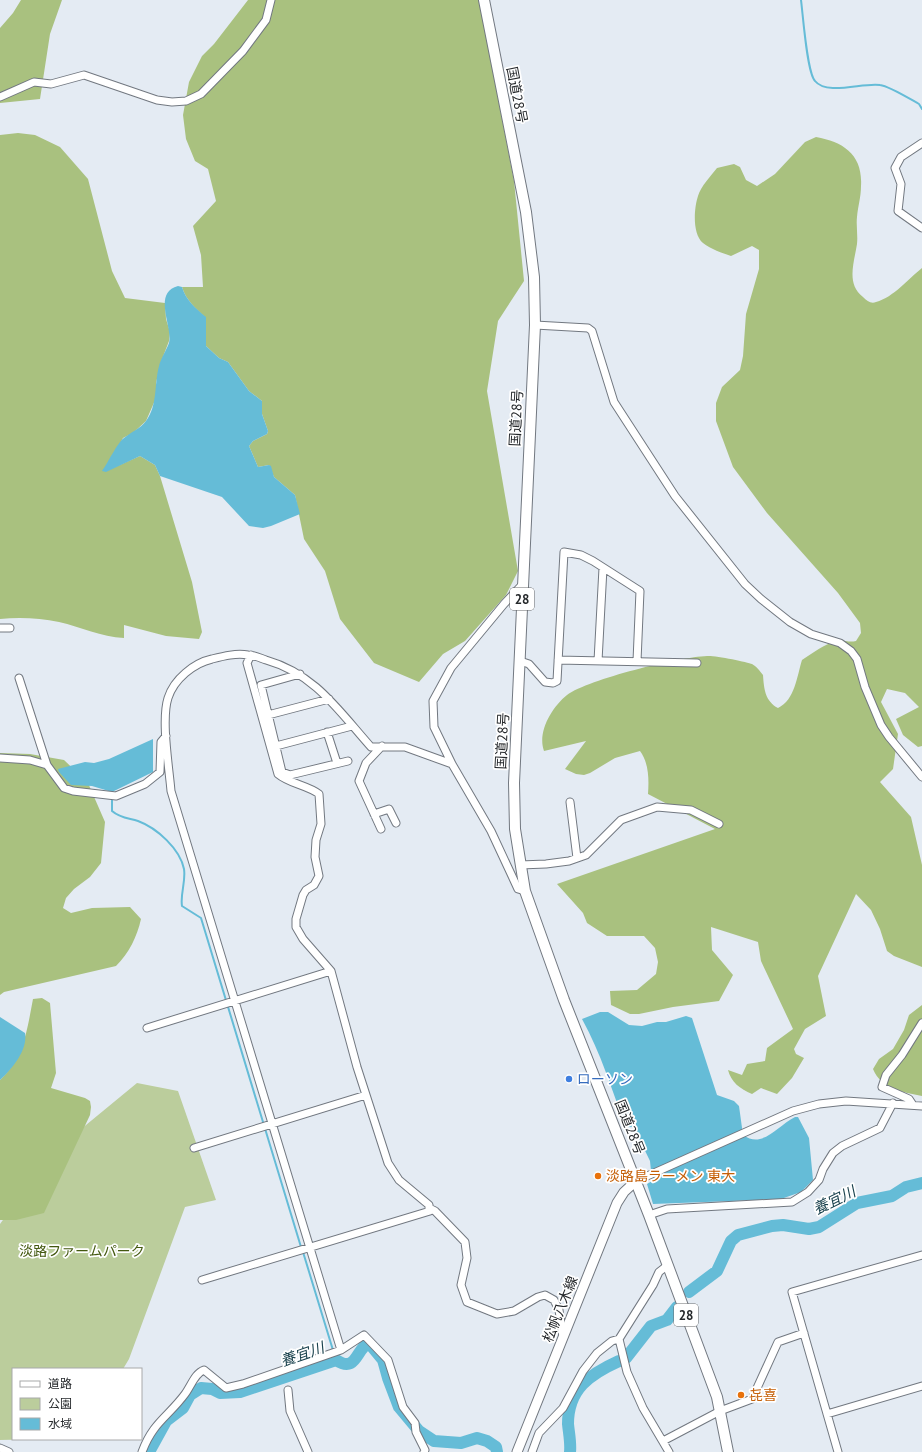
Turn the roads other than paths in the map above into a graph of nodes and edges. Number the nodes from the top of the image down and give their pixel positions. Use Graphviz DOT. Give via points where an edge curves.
graph roads {
  1 [pos="271,0"];
  2 [pos="484,0"];
  3 [pos="0,98"];
  4 [pos="922,143"];
  5 [pos="922,228"];
  6 [pos="535,325"];
  7 [pos="603,568"];
  8 [pos="522,585"];
  9 [pos="0,628"];
  10 [pos="10,628"];
  11 [pos="251,655"];
  12 [pos="558,660"];
  13 [pos="598,660"];
  14 [pos="520,661"];
  15 [pos="638,661"];
  16 [pos="698,663"];
  17 [pos="300,674"];
  18 [pos="19,678"];
  19 [pos="329,699"];
  20 [pos="268,715"];
  21 [pos="352,726"];
  22 [pos="327,732"];
  23 [pos="166,736"];
  24 [pos="276,746"];
  25 [pos="382,746"];
  26 [pos="0,758"];
  27 [pos="348,761"];
  28 [pos="337,764"];
  29 [pos="452,764"];
  30 [pos="47,765"];
  31 [pos="922,777"];
  32 [pos="570,802"];
  33 [pos="374,814"];
  34 [pos="396,823"];
  35 [pos="719,824"];
  36 [pos="381,829"];
  37 [pos="577,858"];
  38 [pos="520,865"];
  39 [pos="525,891"];
  40 [pos="331,971"];
  41 [pos="233,1002"];
  42 [pos="922,1023"];
  43 [pos="147,1028"];
  44 [pos="366,1095"];
  45 [pos="893,1103"];
  46 [pos="913,1105"];
  47 [pos="922,1106"];
  48 [pos="271,1125"];
  49 [pos="194,1148"];
  50 [pos="636,1181"];
  51 [pos="429,1208"];
  52 [pos="650,1215"];
  53 [pos="307,1247"];
  54 [pos="922,1255"];
  55 [pos="668,1266"];
  56 [pos="202,1280"];
  57 [pos="804,1333"];
  58 [pos="563,1337"];
  59 [pos="619,1339"];
  60 [pos="340,1351"];
  61 [pos="922,1386"];
  62 [pos="288,1390"];
  63 [pos="720,1412"];
  64 [pos="828,1414"];
  65 [pos="663,1441"];
  66 [pos="0,1448"];
  67 [pos="9,1452"];
  68 [pos="142,1452"];
  69 [pos="308,1452"];
  70 [pos="424,1452"];
  71 [pos="517,1452"];
  72 [pos="532,1452"];
  73 [pos="670,1452"];
  74 [pos="728,1452"];
  75 [pos="838,1452"];
  1 -- 3 [label="street" via="266,20 243,51 201,94 186,101 157,100 84,75 51,84 34,82"];
  2 -- 6 [label="highway, 国道28号 / 28" via="526,212 534,277"];
  4 -- 5 [label="street" via="901,157 895,168 901,184 898,211"];
  6 -- 8 [label="highway, 国道28号 / 28"];
  6 -- 31 [label="street" via="588,328 592,332 614,402 675,496 744,584 761,599 790,622 811,634 840,643 851,651 857,659 865,687 881,725"];
  7 -- 12 [label="street" via="581,555 564,552"];
  7 -- 13 [label="street"];
  7 -- 15 [label="street" via="640,591"];
  8 -- 14 [label="highway, 国道28号 / 28"];
  8 -- 29 [label="street" via="451,668 433,701 434,727"];
  9 -- 10 [label="street"];
  11 -- 17 [label="street"];
  11 -- 23 [label="street" via="208,660 188,671 169,696"];
  11 -- 40 [label="street" via="247,663 278,774 319,794 321,824 316,840 315,857 319,876 303,895 296,927"];
  12 -- 13 [label="street"];
  12 -- 14 [label="street" via="557,681 554,683 545,682 529,664"];
  13 -- 15 [label="street"];
  14 -- 38 [label="highway, 国道28号 / 28" via="514,792 515,829"];
  15 -- 16 [label="street"];
  17 -- 19 [label="street"];
  17 -- 20 [label="street" via="261,685"];
  18 -- 30 [label="street"];
  19 -- 20 [label="street"];
  19 -- 21 [label="street"];
  20 -- 24 [label="street"];
  21 -- 22 [label="street"];
  21 -- 25 [label="street" via="371,747"];
  22 -- 24 [label="street"];
  22 -- 28 [label="street"];
  23 -- 30 [label="street" via="161,742 160,772 144,784 113,797 68,790"];
  23 -- 41 [label="street" via="171,791"];
  24 -- 28 [label="street" via="282,772 290,775"];
  25 -- 29 [label="street" via="405,747"];
  25 -- 33 [label="street" via="366,763 359,781"];
  26 -- 30 [label="street" via="30,760"];
  27 -- 28 [label="street"];
  29 -- 39 [label="street" via="491,831 518,889"];
  32 -- 37 [label="street"];
  33 -- 34 [label="street" via="389,808"];
  33 -- 36 [label="street"];
  35 -- 37 [label="street" via="692,810 657,807 621,820 586,855"];
  37 -- 38 [label="street" via="546,864"];
  38 -- 39 [label="highway, 国道28号 / 28"];
  39 -- 50 [label="highway, 国道28号 / 28" via="564,1000"];
  40 -- 41 [label="street"];
  40 -- 44 [label="street"];
  41 -- 43 [label="street"];
  41 -- 48 [label="street"];
  42 -- 46 [label="street" via="902,1056 886,1075 882,1087 909,1099"];
  44 -- 48 [label="street"];
  44 -- 51 [label="street" via="388,1163 399,1180 429,1205"];
  45 -- 46 [label="street"];
  45 -- 50 [label="street" via="846,1101 818,1104 793,1111"];
  45 -- 52 [label="street" via="880,1128 833,1153 819,1180 808,1192 792,1202 667,1209"];
  46 -- 47 [label="street"];
  48 -- 49 [label="street"];
  48 -- 53 [label="street"];
  50 -- 52 [label="highway, 国道28号 / 28"];
  50 -- 58 [label="main road, 松帆八木線" via="617,1203"];
  51 -- 53 [label="street" via="430,1211"];
  51 -- 58 [label="street" via="465,1242 467,1258 461,1285 467,1302 497,1314 514,1311 538,1296 545,1295 554,1300 559,1310"];
  52 -- 55 [label="highway, 国道28号 / 28"];
  53 -- 56 [label="street"];
  53 -- 60 [label="street"];
  54 -- 57 [label="street" via="792,1292"];
  55 -- 59 [label="street" via="659,1272 654,1285"];
  55 -- 63 [label="highway, 国道28号 / 28"];
  57 -- 63 [label="street" via="778,1342 752,1398"];
  57 -- 64 [label="street"];
  58 -- 71 [label="main road, 松帆八木線"];
  59 -- 65 [label="street" via="627,1372"];
  59 -- 72 [label="street" via="612,1341 597,1353 583,1371 563,1408 539,1433"];
  60 -- 68 [label="street" via="226,1388 204,1370 199,1372 185,1394 156,1424"];
  60 -- 70 [label="street" via="364,1335 383,1353 388,1360 403,1407 415,1423"];
  61 -- 64 [label="street"];
  62 -- 69 [label="street" via="290,1411"];
  63 -- 65 [label="street"];
  63 -- 74 [label="highway, 国道28号 / 28"];
  64 -- 75 [label="street"];
  65 -- 73 [label="street"];
  66 -- 67 [label="street"];
}
